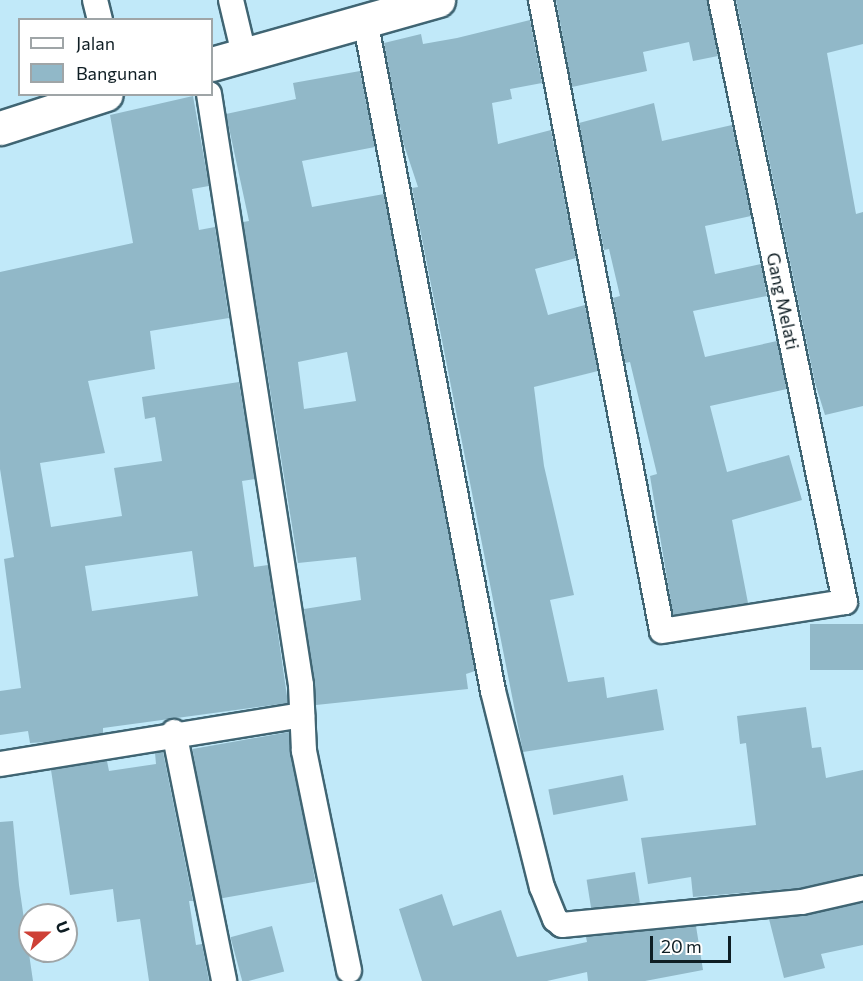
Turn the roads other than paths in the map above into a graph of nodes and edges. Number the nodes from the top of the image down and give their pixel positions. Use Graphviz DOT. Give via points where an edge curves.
graph roads {
  1 [pos="95,0"];
  2 [pos="231,0"];
  3 [pos="438,0"];
  4 [pos="541,0"];
  5 [pos="721,0"];
  6 [pos="100,18"];
  7 [pos="364,20"];
  8 [pos="244,54"];
  9 [pos="213,64"];
  10 [pos="100,96"];
  11 [pos="208,96"];
  12 [pos="0,128"];
  13 [pos="302,715"];
  14 [pos="174,732"];
  15 [pos="0,764"];
  16 [pos="863,888"];
  17 [pos="349,970"];
  18 [pos="224,981"];
  1 -- 6 [label="street"];
  2 -- 8 [label="street"];
  3 -- 7 [label="main road"];
  4 -- 5 [label="street, Gang Melati" via="662,632 845,602"];
  7 -- 8 [label="main road"];
  7 -- 16 [label="street" via="493,690 542,887 555,919 562,925 802,902"];
  8 -- 9 [label="main road"];
  10 -- 12 [label="main road"];
  11 -- 13 [label="street"];
  13 -- 14 [label="street"];
  13 -- 17 [label="street" via="304,751"];
  14 -- 15 [label="street"];
  14 -- 18 [label="street"];
}
